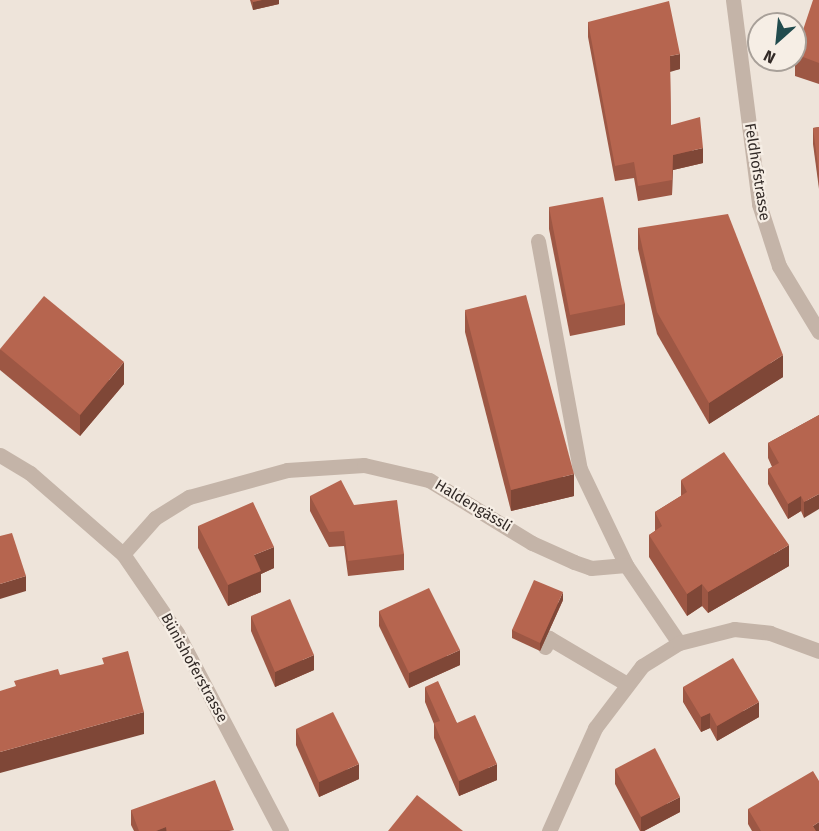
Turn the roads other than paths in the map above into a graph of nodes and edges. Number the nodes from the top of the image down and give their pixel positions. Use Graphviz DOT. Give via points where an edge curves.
graph roads {
  1 [pos="733,0"];
  2 [pos="538,241"];
  3 [pos="819,332"];
  4 [pos="0,455"];
  5 [pos="123,554"];
  6 [pos="626,565"];
  7 [pos="679,643"];
  8 [pos="544,647"];
  9 [pos="819,651"];
  10 [pos="625,683"];
  11 [pos="281,831"];
  12 [pos="549,831"];
  1 -- 3 [label="street, Feldhofstrasse" via="759,204 779,266"];
  2 -- 6 [label="street" via="580,469"];
  4 -- 5 [label="street, Bünishoferstrasse" via="30,473"];
  5 -- 6 [label="street, Haldengässli" via="156,518 189,497 287,470 364,465 429,480 532,543 574,562 591,568"];
  5 -- 11 [label="street, Bünishoferstrasse" via="177,633"];
  6 -- 7 [label="street"];
  7 -- 9 [label="street" via="715,632 742,630 770,633"];
  7 -- 10 [label="street" via="642,666"];
  8 -- 10 [label="street" via="549,638"];
  10 -- 12 [label="street" via="595,728"];
}
